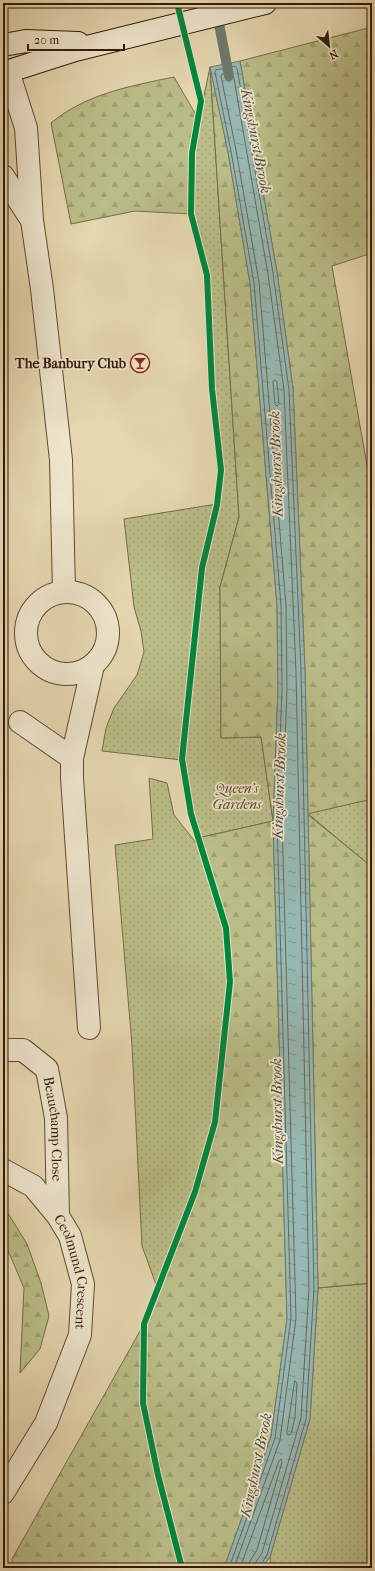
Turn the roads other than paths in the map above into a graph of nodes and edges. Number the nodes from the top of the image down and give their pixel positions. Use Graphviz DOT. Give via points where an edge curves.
graph roads {
  1 [pos="265,3"];
  2 [pos="3,35"];
  3 [pos="26,41"];
  4 [pos="3,44"];
  5 [pos="98,44"];
  6 [pos="5,71"];
  7 [pos="3,176"];
  8 [pos="32,220"];
  9 [pos="64,592"];
  10 [pos="93,666"];
  11 [pos="20,722"];
  12 [pos="72,758"];
  13 [pos="89,1028"];
  14 [pos="3,1050"];
  15 [pos="3,1170"];
  16 [pos="58,1216"];
  17 [pos="3,1493"];
  1 -- 5 [label="street"];
  2 -- 3 [label="street"];
  3 -- 4 [label="street"];
  3 -- 5 [label="street"];
  5 -- 6 [label="street"];
  6 -- 8 [label="street" via="26,128"];
  7 -- 8 [label="street"];
  8 -- 9 [label="street" via="61,460"];
  9 -- 10 [label="street" via="77,593 89,598 106,618 107,644 102,656"];
  9 -- 10 [label="street" via="52,594 33,609 25,633 28,647 34,659 44,668 56,673 82,672"];
  10 -- 12 [label="street"];
  11 -- 12 [label="street"];
  12 -- 13 [label="street"];
  14 -- 16 [label="street, Beauchamp Close" via="22,1050 47,1069 56,1118"];
  15 -- 16 [label="street, Ceolmund Crescent" via="33,1186"];
  16 -- 17 [label="street, Ceolmund Crescent" via="70,1236 83,1284 80,1335 46,1423"];
}
